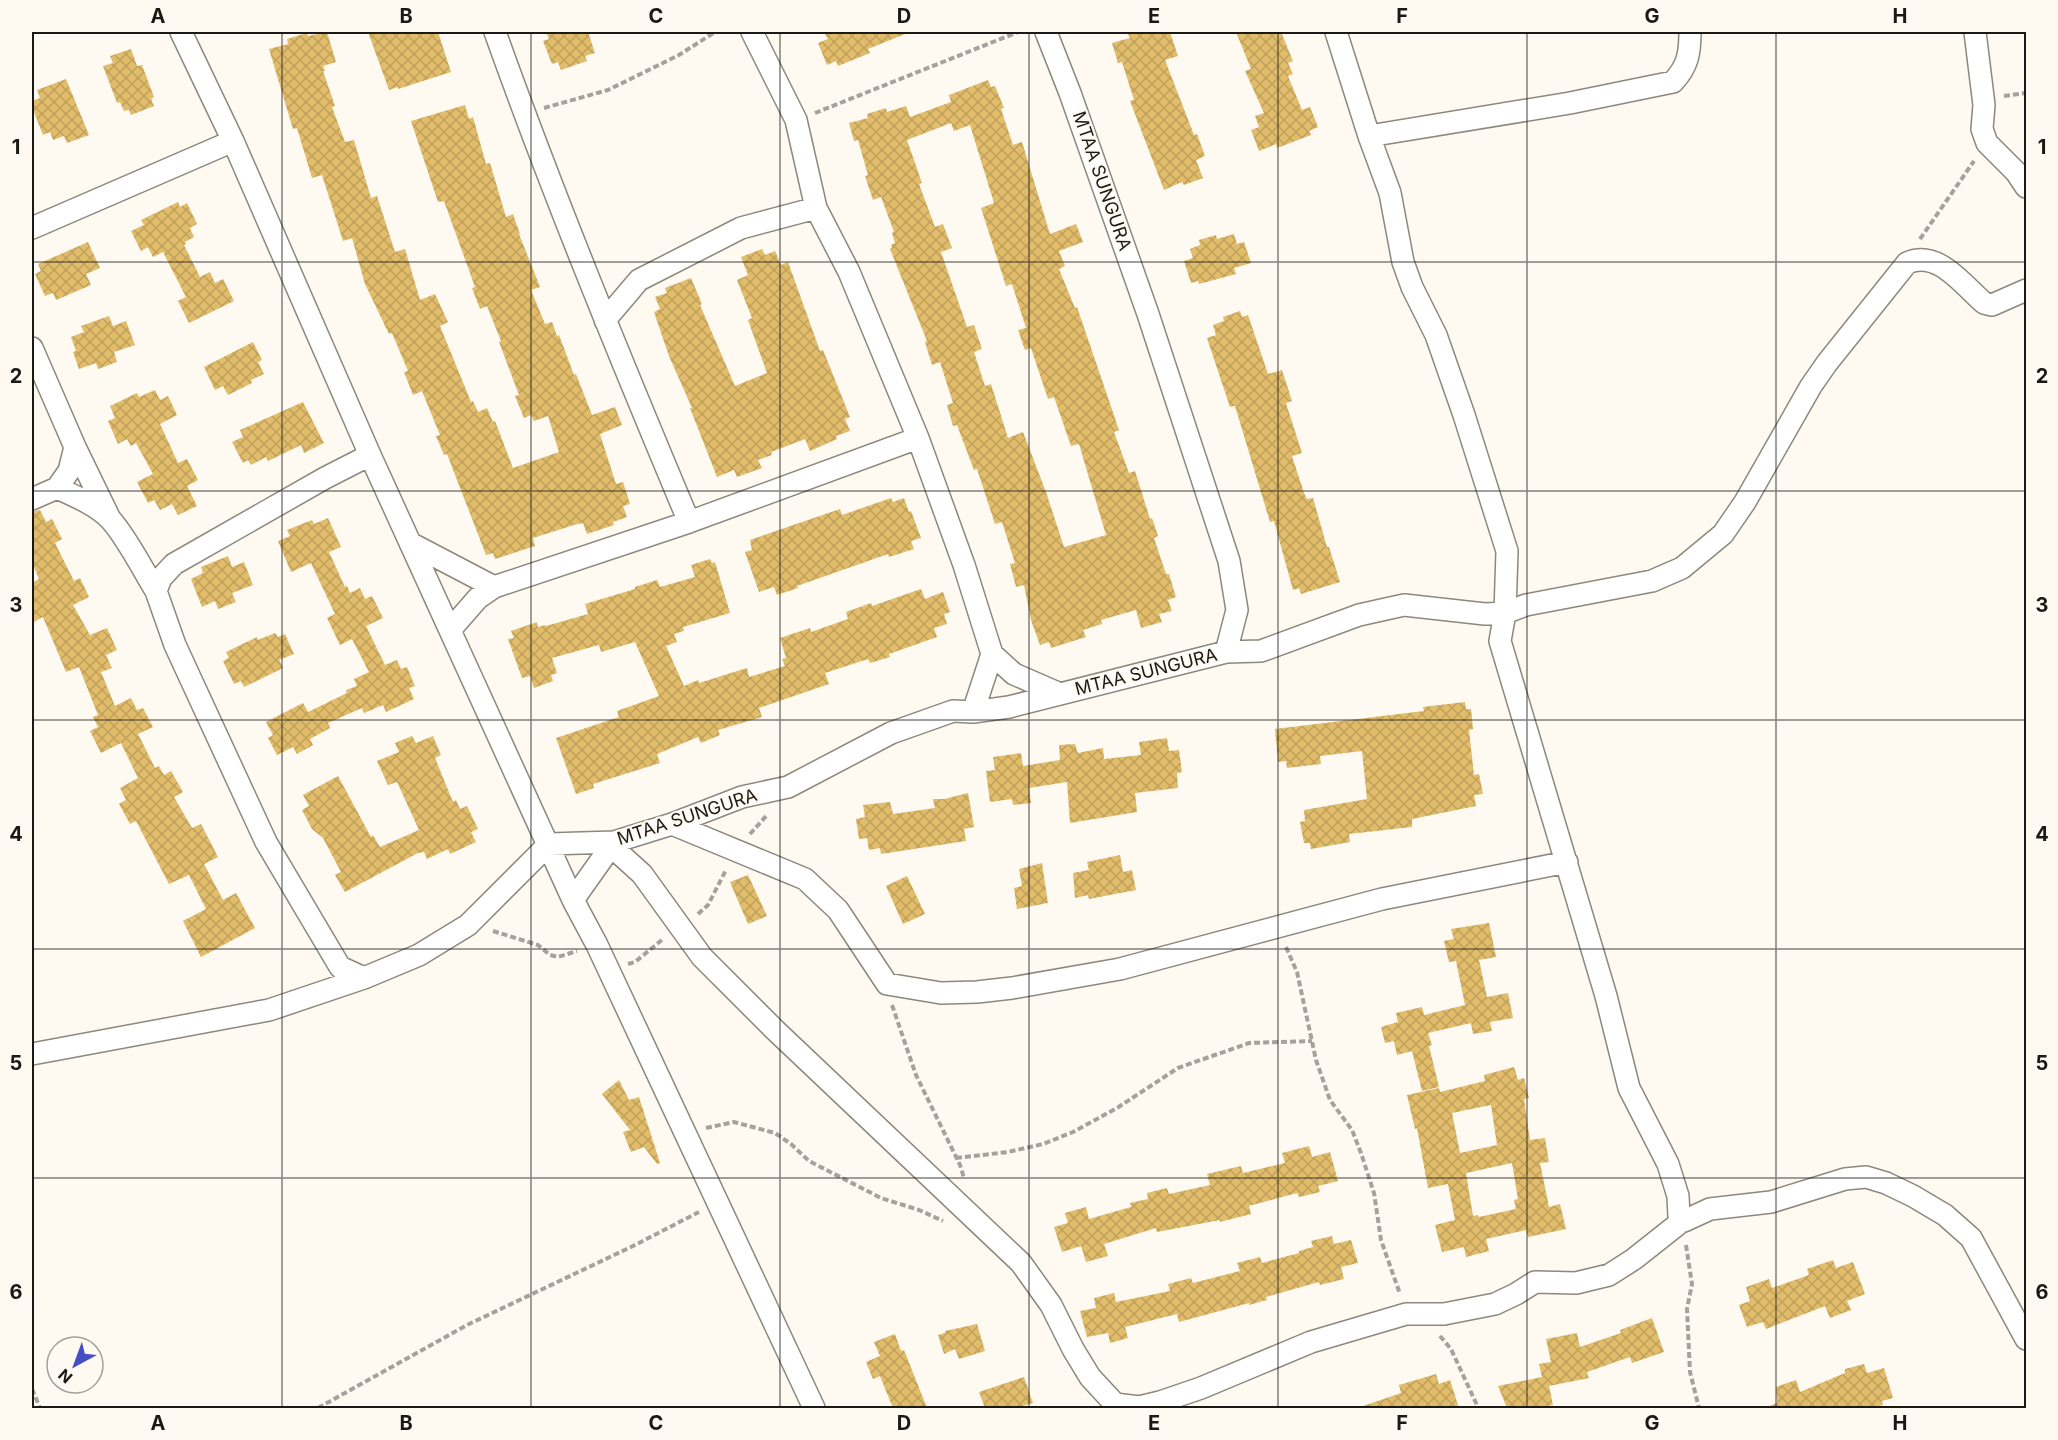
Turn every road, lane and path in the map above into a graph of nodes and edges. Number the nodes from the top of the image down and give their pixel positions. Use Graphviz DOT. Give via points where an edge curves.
graph roads {
  1 [pos="181,32"];
  2 [pos="495,32"];
  3 [pos="715,32"];
  4 [pos="752,32"];
  5 [pos="1018,32"];
  6 [pos="1047,32"];
  7 [pos="1336,32"];
  8 [pos="1690,32"];
  9 [pos="1975,32"];
  10 [pos="524,114"];
  11 [pos="796,120"];
  12 [pos="1369,136"];
  13 [pos="233,141"];
  14 [pos="1987,143"];
  15 [pos="2026,187"];
  16 [pos="816,208"];
  17 [pos="32,228"];
  18 [pos="1907,263"];
  19 [pos="2026,290"];
  20 [pos="605,320"];
  21 [pos="32,348"];
  22 [pos="918,438"];
  23 [pos="75,447"];
  24 [pos="370,455"];
  25 [pos="57,488"];
  26 [pos="32,499"];
  27 [pos="110,519"];
  28 [pos="689,522"];
  29 [pos="410,543"];
  30 [pos="135,556"];
  31 [pos="174,564"];
  32 [pos="494,587"];
  33 [pos="156,591"];
  34 [pos="1505,613"];
  35 [pos="450,630"];
  36 [pos="1226,652"];
  37 [pos="992,654"];
  38 [pos="1060,694"];
  39 [pos="973,712"];
  40 [pos="788,787"];
  41 [pos="672,824"];
  42 [pos="549,844"];
  43 [pos="612,844"];
  44 [pos="738,851"];
  45 [pos="1567,862"];
  46 [pos="573,900"];
  47 [pos="468,925"];
  48 [pos="679,925"];
  49 [pos="1278,927"];
  50 [pos="597,945"];
  51 [pos="607,970"];
  52 [pos="364,978"];
  53 [pos="887,984"];
  54 [pos="1312,1041"];
  55 [pos="32,1054"];
  56 [pos="685,1132"];
  57 [pos="956,1158"];
  58 [pos="966,1184"];
  59 [pos="718,1202"];
  60 [pos="1682,1221"];
  61 [pos="949,1224"];
  62 [pos="1421,1313"];
  63 [pos="2026,1339"];
  64 [pos="32,1389"];
  65 [pos="1115,1406"];
  66 [pos="40,1408"];
  67 [pos="318,1408"];
  68 [pos="814,1408"];
  69 [pos="1138,1408"];
  70 [pos="1477,1408"];
  71 [pos="1700,1408"];
  1 -- 13 [label="street"];
  2 -- 10 [label="street"];
  3 -- 10 [label="path" via="679,55 608,90"];
  4 -- 11 [label="street"];
  5 -- 11 [label="path"];
  6 -- 36 [label="street, MTAA SUNGURA" via="1148,314 1229,561 1237,610"];
  7 -- 12 [label="street"];
  8 -- 12 [label="street" via="1690,50 1683,71 1673,82"];
  9 -- 14 [label="street" via="1984,105 1982,129"];
  10 -- 20 [label="street"];
  11 -- 16 [label="street"];
  12 -- 34 [label="street" via="1390,193 1403,262 1436,335 1507,551"];
  13 -- 17 [label="street"];
  13 -- 24 [label="street"];
  14 -- 15 [label="street"];
  14 -- 18 [label="path"];
  16 -- 20 [label="street" via="741,228 648,275 639,280"];
  16 -- 22 [label="street" via="849,272"];
  18 -- 19 [label="street" via="1928,259 1941,265 1984,303 1992,305"];
  18 -- 34 [label="street" via="1827,363 1745,502 1723,534 1706,549 1682,568 1652,581 1526,605"];
  20 -- 28 [label="street"];
  21 -- 23 [label="street"];
  22 -- 28 [label="street"];
  22 -- 37 [label="street"];
  23 -- 25 [label="street" via="69,471"];
  23 -- 27 [label="street"];
  24 -- 29 [label="street"];
  24 -- 31 [label="street"];
  25 -- 26 [label="street"];
  25 -- 27 [label="street"];
  27 -- 30 [label="street"];
  28 -- 32 [label="street"];
  29 -- 32 [label="street"];
  29 -- 35 [label="street"];
  30 -- 31 [label="street"];
  30 -- 33 [label="street"];
  31 -- 33 [label="street" via="161,578"];
  32 -- 35 [label="street" via="478,598"];
  33 -- 52 [label="street" via="175,645 266,842 340,967"];
  34 -- 36 [label="street" via="1404,605 1359,615 1261,651"];
  34 -- 45 [label="street" via="1500,641"];
  35 -- 42 [label="street"];
  36 -- 38 [label="street, MTAA SUNGURA"];
  37 -- 38 [label="street" via="1014,674"];
  37 -- 39 [label="street"];
  38 -- 39 [label="street, MTAA SUNGURA"];
  39 -- 40 [label="street, MTAA SUNGURA" via="953,711 891,733"];
  40 -- 41 [label="street, MTAA SUNGURA" via="742,797"];
  40 -- 44 [label="path"];
  41 -- 43 [label="street, MTAA SUNGURA"];
  41 -- 44 [label="street"];
  42 -- 43 [label="street, MTAA SUNGURA"];
  42 -- 46 [label="street"];
  42 -- 47 [label="street"];
  43 -- 46 [label="street"];
  43 -- 48 [label="street" via="642,874"];
  44 -- 48 [label="path" via="708,905"];
  44 -- 53 [label="street" via="805,879 838,910"];
  45 -- 49 [label="street" via="1382,899"];
  45 -- 60 [label="street" via="1629,1088 1668,1164"];
  46 -- 50 [label="street"];
  47 -- 50 [label="path" via="518,937 558,957"];
  47 -- 52 [label="street" via="419,955"];
  48 -- 51 [label="path" via="635,962"];
  48 -- 65 [label="street" via="702,957 775,1030 1021,1263 1051,1305 1090,1377"];
  49 -- 53 [label="street" via="1120,969 1012,988 941,993"];
  49 -- 54 [label="path" via="1297,972"];
  50 -- 51 [label="street"];
  51 -- 56 [label="street"];
  52 -- 55 [label="street" via="269,1010"];
  53 -- 57 [label="path" via="916,1075"];
  54 -- 57 [label="path" via="1249,1043 1178,1068 1117,1108 1043,1144"];
  54 -- 62 [label="path" via="1330,1100 1352,1130 1361,1153 1399,1292"];
  56 -- 59 [label="street"];
  56 -- 61 [label="path" via="734,1122 775,1133 809,1161 881,1198"];
  57 -- 58 [label="path"];
  59 -- 67 [label="path" via="467,1325"];
  59 -- 68 [label="street"];
  60 -- 62 [label="street" via="1609,1275 1576,1282 1535,1282 1495,1304 1444,1314"];
  60 -- 63 [label="street" via="1710,1209 1772,1202 1845,1179 1866,1177 1886,1183 1945,1215 1971,1238"];
  60 -- 71 [label="path" via="1692,1284 1687,1309 1690,1372"];
  62 -- 69 [label="street" via="1311,1342 1201,1388"];
  62 -- 70 [label="path" via="1451,1349"];
  64 -- 66 [label="path"];
  65 -- 69 [label="street"];
}
